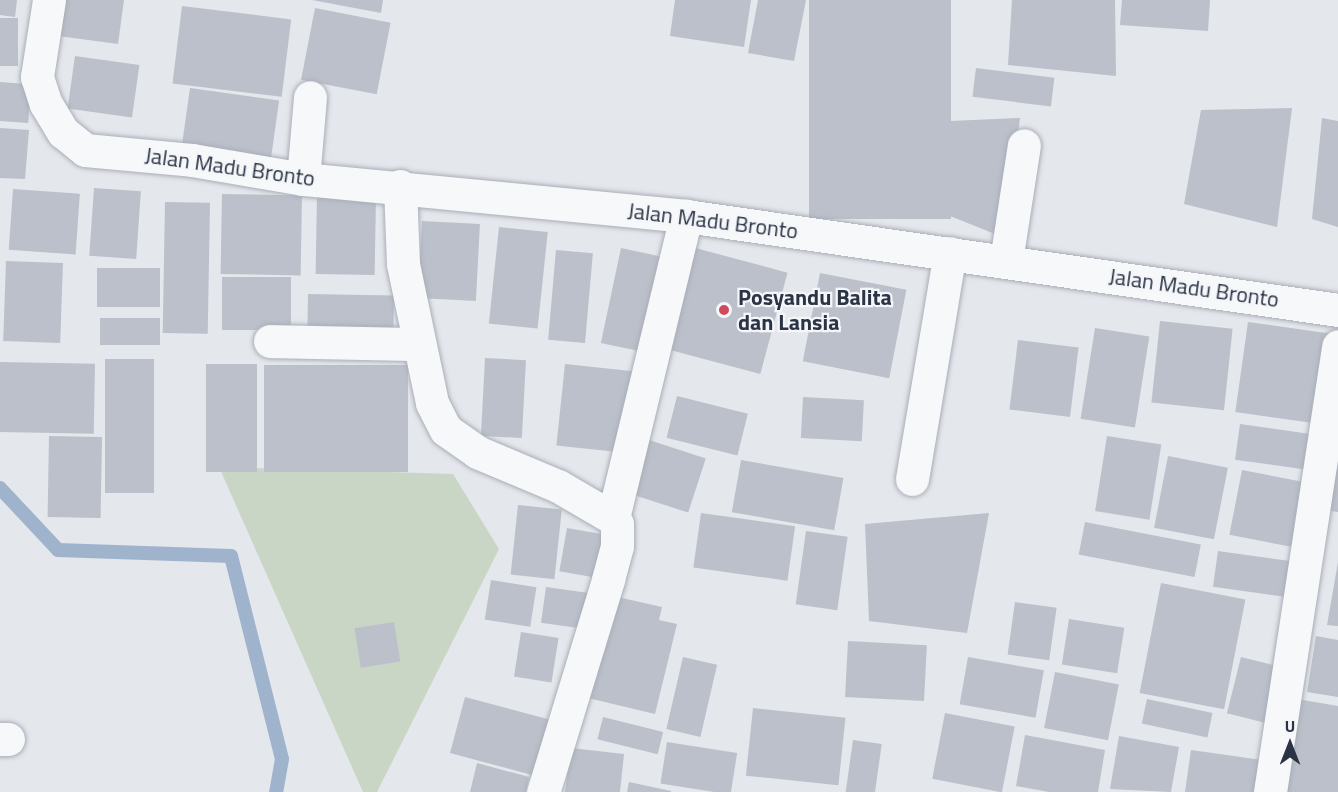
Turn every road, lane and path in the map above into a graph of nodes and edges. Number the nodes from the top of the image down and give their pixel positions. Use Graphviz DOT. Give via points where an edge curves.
graph roads {
  1 [pos="49,0"];
  2 [pos="310,97"];
  3 [pos="1024,145"];
  4 [pos="303,179"];
  5 [pos="400,186"];
  6 [pos="686,216"];
  7 [pos="951,253"];
  8 [pos="1006,261"];
  9 [pos="1338,310"];
  10 [pos="270,341"];
  11 [pos="419,344"];
  12 [pos="1338,346"];
  13 [pos="912,479"];
  14 [pos="613,518"];
  15 [pos="543,792"];
  16 [pos="1270,792"];
  1 -- 4 [label="street, Jalan Madu Bronto" via="37,77 46,104 63,132 85,150 182,158"];
  2 -- 4 [label="street"];
  3 -- 8 [label="street"];
  4 -- 5 [label="street, Jalan Madu Bronto"];
  5 -- 6 [label="street, Jalan Madu Bronto"];
  5 -- 11 [label="street" via="403,264"];
  6 -- 7 [label="street, Jalan Madu Bronto"];
  6 -- 14 [label="street"];
  7 -- 8 [label="street, Jalan Madu Bronto"];
  7 -- 13 [label="street"];
  8 -- 9 [label="street, Jalan Madu Bronto"];
  10 -- 11 [label="street"];
  11 -- 14 [label="street" via="432,403 446,430 477,452 558,486"];
  12 -- 16 [label="street"];
  14 -- 15 [label="street" via="617,524 617,546"];
}
